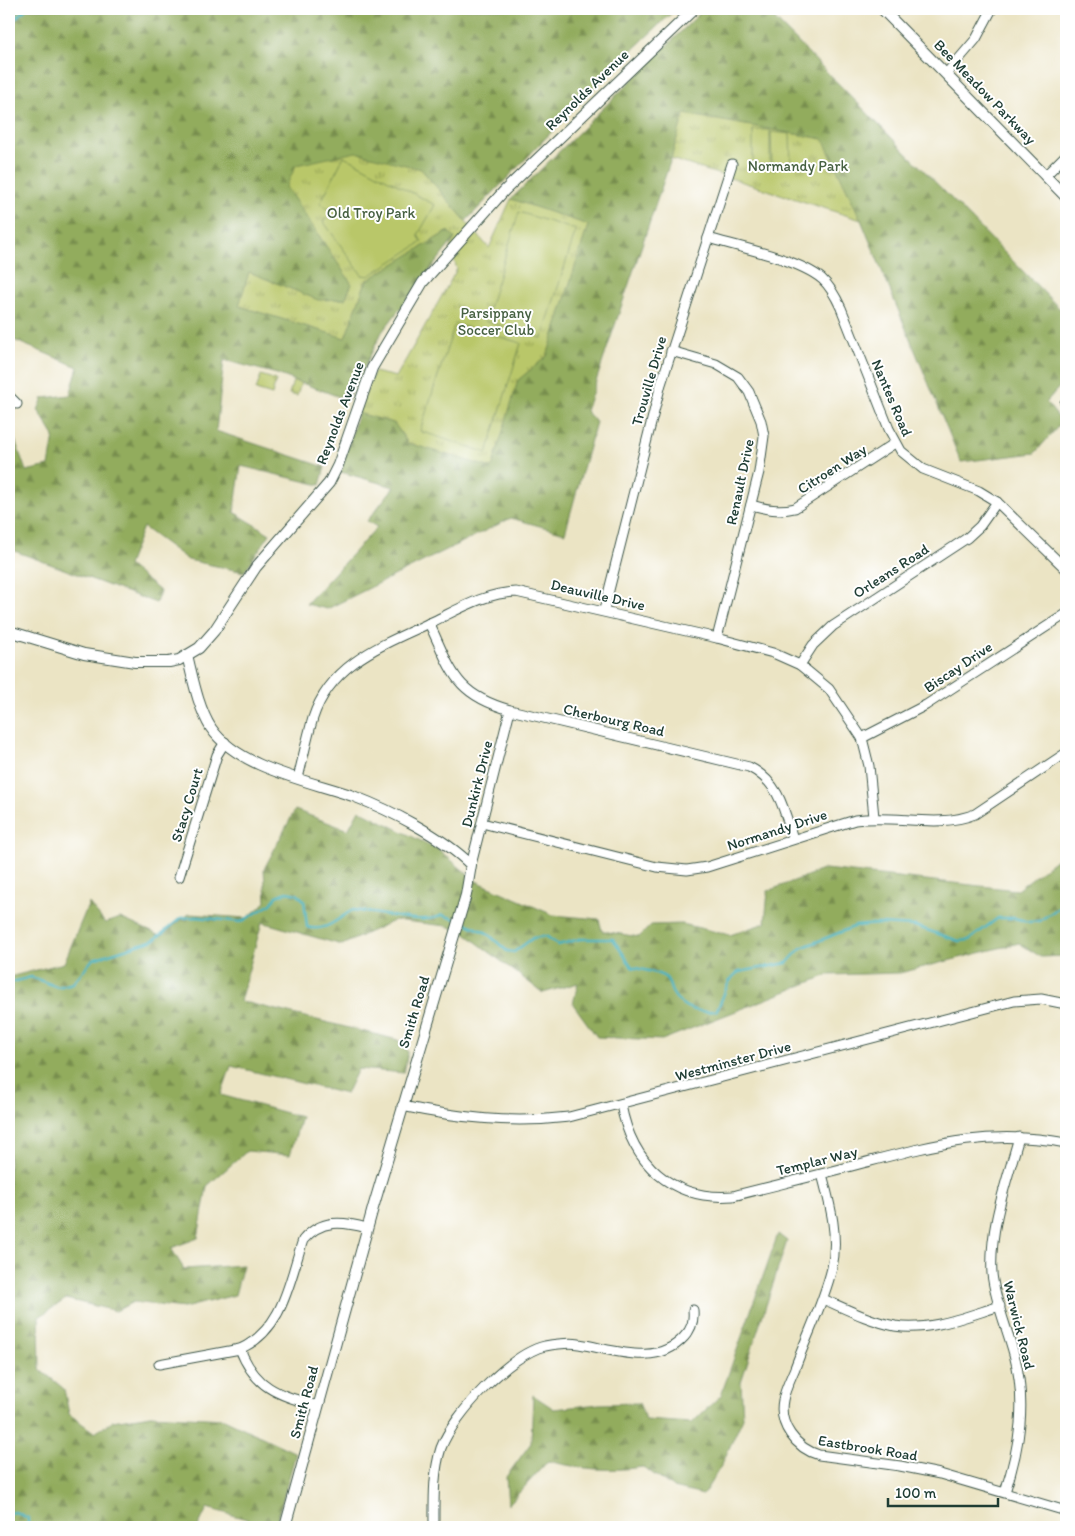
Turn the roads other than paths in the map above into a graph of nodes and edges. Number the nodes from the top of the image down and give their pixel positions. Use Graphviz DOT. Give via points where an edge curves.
graph roads {
  1 [pos="694,9"];
  2 [pos="882,9"];
  3 [pos="992,9"];
  4 [pos="946,74"];
  5 [pos="1066,155"];
  6 [pos="732,164"];
  7 [pos="1045,176"];
  8 [pos="1066,197"];
  9 [pos="708,238"];
  10 [pos="671,351"];
  11 [pos="9,396"];
  12 [pos="17,404"];
  13 [pos="896,444"];
  14 [pos="998,502"];
  15 [pos="751,505"];
  16 [pos="1066,569"];
  17 [pos="604,610"];
  18 [pos="1066,614"];
  19 [pos="429,623"];
  20 [pos="9,630"];
  21 [pos="717,638"];
  22 [pos="187,656"];
  23 [pos="800,665"];
  24 [pos="510,710"];
  25 [pos="862,738"];
  26 [pos="224,742"];
  27 [pos="1066,753"];
  28 [pos="298,778"];
  29 [pos="874,817"];
  30 [pos="482,823"];
  31 [pos="793,839"];
  32 [pos="471,865"];
  33 [pos="179,877"];
  34 [pos="1066,1004"];
  35 [pos="620,1105"];
  36 [pos="402,1106"];
  37 [pos="1018,1137"];
  38 [pos="1066,1143"];
  39 [pos="822,1174"];
  40 [pos="367,1228"];
  41 [pos="823,1299"];
  42 [pos="1000,1306"];
  43 [pos="693,1310"];
  44 [pos="240,1349"];
  45 [pos="159,1364"];
  46 [pos="318,1406"];
  47 [pos="1005,1492"];
  48 [pos="1066,1511"];
  49 [pos="285,1527"];
  50 [pos="434,1527"];
  1 -- 22 [label="street, Reynolds Avenue" via="504,191 423,282 372,368 329,483 256,567 208,639"];
  2 -- 4 [label="street, Bee Meadow Parkway"];
  3 -- 4 [label="street" via="976,39"];
  4 -- 7 [label="street, Bee Meadow Parkway"];
  5 -- 7 [label="street"];
  6 -- 9 [label="street, Trouville Drive"];
  7 -- 8 [label="street, Bee Meadow Parkway"];
  9 -- 10 [label="street, Trouville Drive"];
  9 -- 13 [label="street, Nantes Road" via="796,265 810,271 828,286 841,308"];
  10 -- 15 [label="street, Renault Drive" via="721,366 738,377 748,392 761,421 764,444"];
  10 -- 17 [label="street, Trouville Drive"];
  11 -- 12 [label="street"];
  13 -- 14 [label="street, Nantes Road" via="923,469"];
  13 -- 15 [label="street, Citroen Way" via="795,508 768,510"];
  14 -- 16 [label="street, Nantes Road"];
  14 -- 23 [label="street, Orleans Road" via="967,538 823,633"];
  15 -- 21 [label="street, Renault Drive"];
  17 -- 19 [label="street, Deauville Drive" via="529,593 506,592 483,598"];
  17 -- 21 [label="street, Deauville Drive"];
  18 -- 25 [label="street, Biscay Drive" via="926,705"];
  19 -- 24 [label="street, Cherbourg Road" via="461,686 478,699"];
  19 -- 28 [label="street, Deauville Drive" via="366,653 334,680 313,718"];
  20 -- 22 [label="street, Reynolds Avenue" via="104,658 166,662"];
  21 -- 23 [label="street, Deauville Drive" via="773,653"];
  22 -- 26 [label="street" via="205,715"];
  23 -- 25 [label="street, Deauville Drive" via="829,689"];
  24 -- 30 [label="street, Dunkirk Drive"];
  24 -- 31 [label="street, Cherbourg Road" via="749,767 776,789"];
  25 -- 29 [label="street, Deauville Drive" via="869,766"];
  26 -- 28 [label="street" via="253,761"];
  26 -- 33 [label="street, Stacy Court" via="217,755"];
  27 -- 29 [label="street, Normandy Drive" via="975,814 960,820 945,822"];
  28 -- 32 [label="street" via="373,805 455,849"];
  29 -- 31 [label="street, Normandy Drive" via="840,823"];
  30 -- 31 [label="street, Normandy Drive" via="677,870 707,867"];
  30 -- 32 [label="street, Dunkirk Drive"];
  32 -- 36 [label="street, Smith Road"];
  34 -- 35 [label="street, Westminster Drive" via="1041,999 1014,1001"];
  35 -- 36 [label="street, Westminster Drive" via="569,1117 518,1122 470,1119"];
  35 -- 39 [label="street, Templar Way" via="630,1139 646,1164 661,1177 688,1191 713,1197 733,1196"];
  36 -- 40 [label="street, Smith Road"];
  37 -- 38 [label="street, Templar Way"];
  37 -- 39 [label="street, Templar Way" via="934,1144"];
  37 -- 42 [label="street, Warwick Road" via="992,1245 992,1275"];
  39 -- 41 [label="street, Eastbrook Road" via="835,1237 832,1267"];
  40 -- 44 [label="street" via="330,1223 309,1232 303,1240 282,1309 261,1336"];
  40 -- 46 [label="street, Smith Road"];
  41 -- 42 [label="street" via="880,1322 904,1327 929,1326"];
  41 -- 47 [label="street, Eastbrook Road" via="783,1399 785,1423 799,1444 819,1455 900,1466"];
  42 -- 47 [label="street, Warwick Road" via="1017,1368 1022,1408 1018,1444"];
  43 -- 50 [label="street" via="693,1324 688,1333 678,1343 660,1352 630,1354 579,1344 556,1344 534,1350 512,1362 465,1410 447,1436 437,1463"];
  44 -- 45 [label="street"];
  44 -- 46 [label="street" via="256,1378 270,1390"];
  46 -- 49 [label="street, Smith Road"];
  47 -- 48 [label="street, Eastbrook Road"];
}
